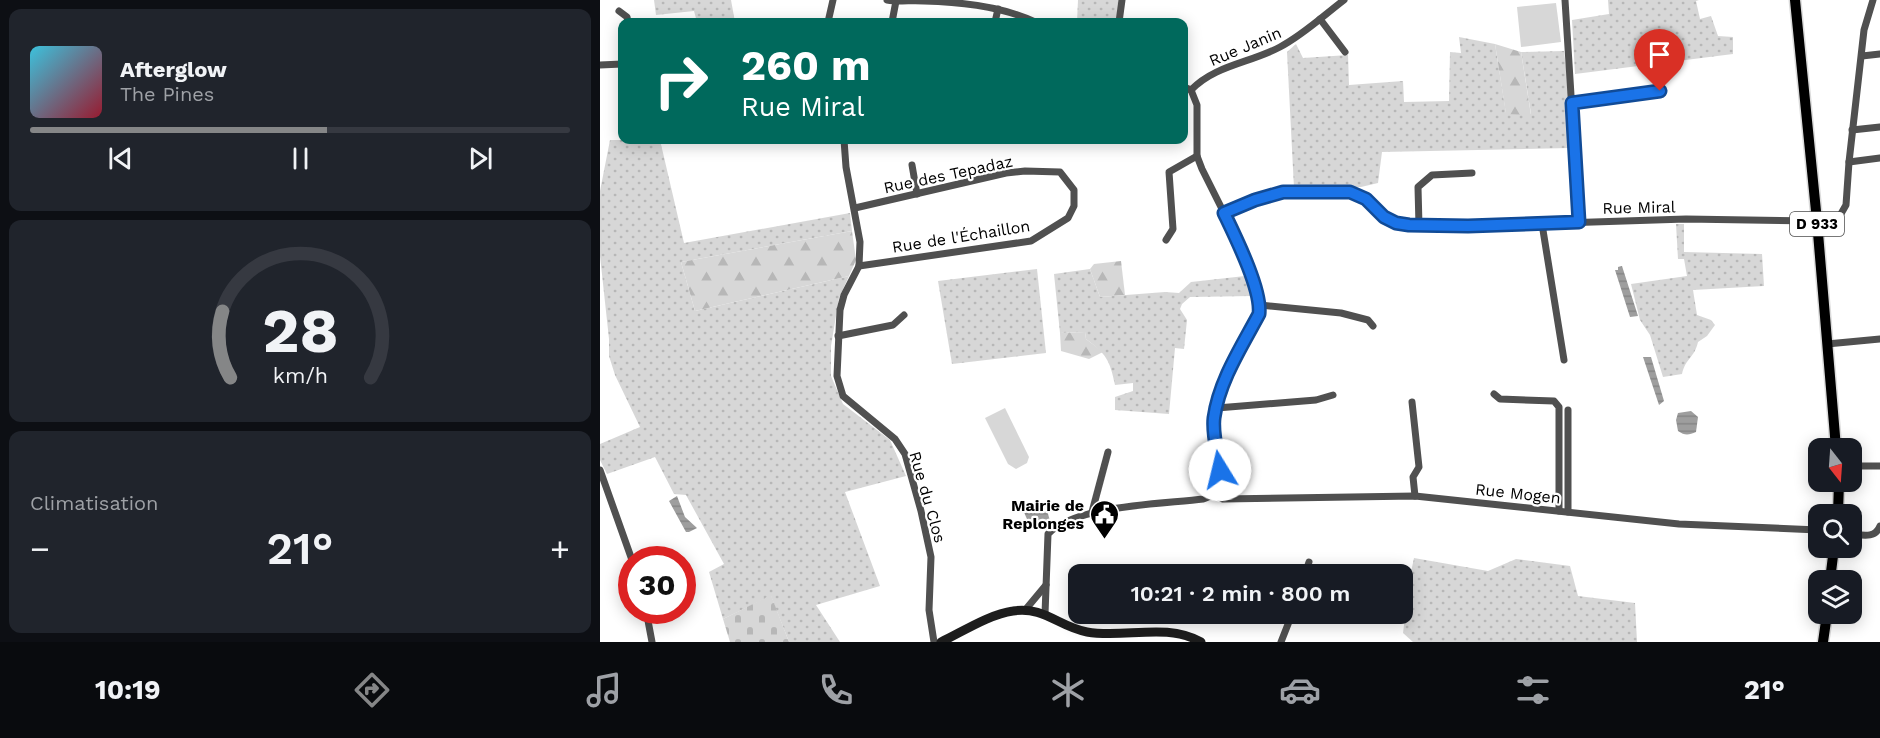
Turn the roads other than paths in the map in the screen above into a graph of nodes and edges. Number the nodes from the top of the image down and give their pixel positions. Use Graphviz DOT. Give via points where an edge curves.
graph roads {
  1 [pos="833,0"];
  2 [pos="886,0"];
  3 [pos="1122,0"];
  4 [pos="1344,0"];
  5 [pos="1564,0"];
  6 [pos="1795,0"];
  7 [pos="1873,0"];
  8 [pos="896,1"];
  9 [pos="975,3"];
  10 [pos="998,9"];
  11 [pos="619,11"];
  12 [pos="627,18"];
  13 [pos="829,18"];
  14 [pos="893,18"];
  15 [pos="996,18"];
  16 [pos="1027,18"];
  17 [pos="1120,18"];
  18 [pos="1320,19"];
  19 [pos="1345,52"];
  20 [pos="1880,54"];
  21 [pos="1862,56"];
  22 [pos="618,64"];
  23 [pos="600,65"];
  24 [pos="1188,87"];
  25 [pos="1188,90"];
  26 [pos="1660,91"];
  27 [pos="1572,103"];
  28 [pos="1880,127"];
  29 [pos="1852,130"];
  30 [pos="844,144"];
  31 [pos="1197,156"];
  32 [pos="1880,158"];
  33 [pos="1849,162"];
  34 [pos="912,165"];
  35 [pos="1472,173"];
  36 [pos="1074,190"];
  37 [pos="917,194"];
  38 [pos="855,208"];
  39 [pos="1224,213"];
  40 [pos="1579,222"];
  41 [pos="1817,222"];
  42 [pos="1542,224"];
  43 [pos="1419,226"];
  44 [pos="1166,240"];
  45 [pos="859,266"];
  46 [pos="1260,305"];
  47 [pos="904,315"];
  48 [pos="1373,326"];
  49 [pos="838,336"];
  50 [pos="1880,339"];
  51 [pos="1827,344"];
  52 [pos="1564,360"];
  53 [pos="1494,394"];
  54 [pos="1333,395"];
  55 [pos="1412,402"];
  56 [pos="1217,408"];
  57 [pos="1568,410"];
  58 [pos="1835,438"];
  59 [pos="1108,452"];
  60 [pos="1862,466"];
  61 [pos="1880,466"];
  62 [pos="600,470"];
  63 [pos="1215,495"];
  64 [pos="1415,496"];
  65 [pos="1559,510"];
  66 [pos="1092,512"];
  67 [pos="1568,512"];
  68 [pos="1880,526"];
  69 [pos="1808,530"];
  70 [pos="1862,534"];
  71 [pos="627,546"];
  72 [pos="1046,585"];
  73 [pos="1026,609"];
  74 [pos="1045,614"];
  75 [pos="649,624"];
  76 [pos="1288,624"];
  77 [pos="1826,624"];
  78 [pos="652,642"];
  79 [pos="934,642"];
  80 [pos="941,642"];
  81 [pos="1200,642"];
  82 [pos="1281,642"];
  83 [pos="1823,642"];
  1 -- 13 [label="street"];
  2 -- 8 [label="street"];
  3 -- 17 [label="street"];
  4 -- 18 [label="street, Rue Janin"];
  5 -- 27 [label="street"];
  6 -- 41 [label="main road, D 933"];
  7 -- 21 [label="street" via="1864,30"];
  8 -- 9 [label="street"];
  8 -- 14 [label="street"];
  9 -- 10 [label="street"];
  10 -- 15 [label="street"];
  10 -- 16 [label="street"];
  11 -- 12 [label="street"];
  18 -- 19 [label="street"];
  18 -- 24 [label="street, Rue Janin" via="1284,45 1221,69"];
  20 -- 21 [label="street"];
  21 -- 29 [label="street"];
  22 -- 23 [label="street"];
  25 -- 31 [label="street" via="1197,105"];
  26 -- 27 [label="street"];
  27 -- 40 [label="street"];
  28 -- 29 [label="street"];
  29 -- 33 [label="street"];
  30 -- 38 [label="street, Rue du Clos"];
  31 -- 39 [label="street"];
  31 -- 44 [label="street" via="1169,172 1173,229"];
  32 -- 33 [label="street"];
  33 -- 41 [label="street" via="1842,216"];
  34 -- 37 [label="street"];
  35 -- 43 [label="street" via="1432,175 1418,187"];
  36 -- 37 [label="street, Rue des Tepadaz" via="1060,172 1025,171"];
  36 -- 45 [label="street, Rue de l'Échaillon" via="1074,206 1068,218 1031,241"];
  37 -- 38 [label="street, Rue des Tepadaz"];
  38 -- 45 [label="street, Rue du Clos"];
  39 -- 43 [label="street, Rue Miral" via="1283,192 1350,192 1366,199 1396,223"];
  39 -- 46 [label="street"];
  40 -- 41 [label="street, Rue Miral"];
  40 -- 42 [label="street, Rue Miral"];
  41 -- 51 [label="main road, D 933"];
  42 -- 43 [label="street, Rue Miral"];
  42 -- 52 [label="street"];
  45 -- 49 [label="street, Rue du Clos" via="844,296"];
  46 -- 48 [label="street" via="1341,313 1368,320"];
  46 -- 56 [label="street"];
  47 -- 49 [label="street" via="893,326"];
  49 -- 79 [label="street, Rue du Clos" via="837,376 843,396 895,439 905,454 931,556 929,609"];
  50 -- 51 [label="street"];
  51 -- 58 [label="main road, D 933"];
  53 -- 65 [label="street" via="1500,399 1554,401 1559,407"];
  54 -- 56 [label="street" via="1316,400"];
  55 -- 64 [label="street" via="1419,468 1413,477"];
  56 -- 63 [label="street" via="1214,420 1220,470"];
  57 -- 67 [label="street"];
  59 -- 66 [label="street"];
  60 -- 61 [label="street"];
  62 -- 71 [label="street"];
  63 -- 64 [label="street, Rue Mogen" via="1223,499"];
  63 -- 66 [label="street" via="1203,500"];
  64 -- 65 [label="street, Rue Mogen"];
  65 -- 67 [label="street, Rue Mogen"];
  66 -- 72 [label="street" via="1056,526 1048,534"];
  67 -- 69 [label="street, Rue Mogen" via="1679,524"];
  68 -- 70 [label="street" via="1876,534"];
  72 -- 73 [label="street"];
  72 -- 74 [label="street"];
  73 -- 74 [label="street"];
  73 -- 80 [label="street" via="999,615"];
  74 -- 81 [label="street" via="1085,632 1106,635 1154,631"];
  75 -- 78 [label="street"];
  76 -- 82 [label="street"];
  77 -- 83 [label="main road"];
}
